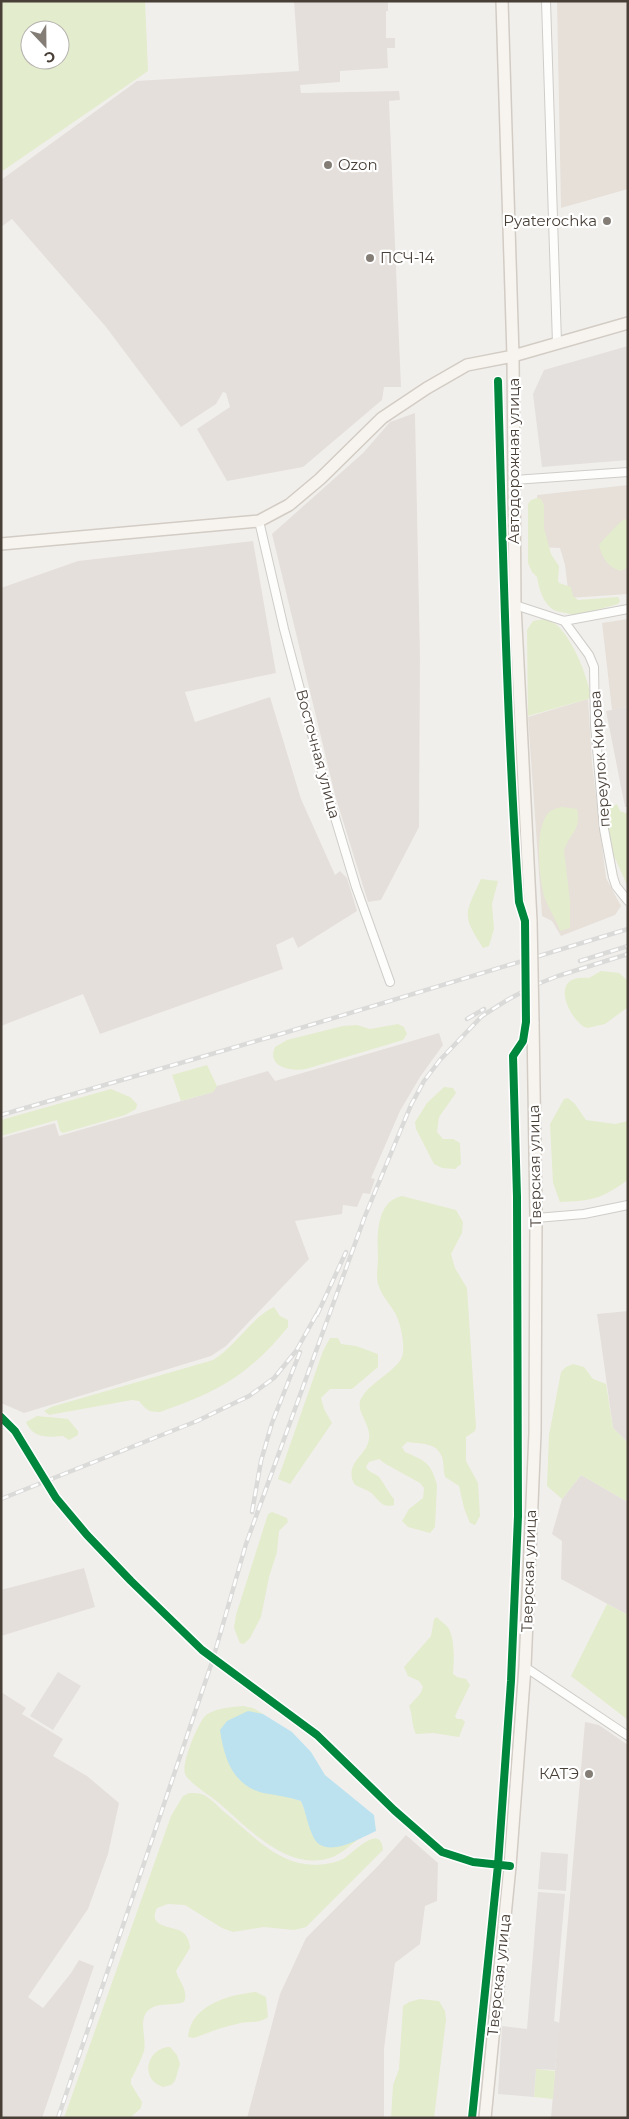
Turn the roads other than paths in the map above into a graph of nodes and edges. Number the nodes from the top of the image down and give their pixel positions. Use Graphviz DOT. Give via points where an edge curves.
graph roads {
  1 [pos="502,1"];
  2 [pos="546,1"];
  3 [pos="628,323"];
  4 [pos="557,343"];
  5 [pos="513,356"];
  6 [pos="628,472"];
  7 [pos="514,480"];
  8 [pos="259,521"];
  9 [pos="1,544"];
  10 [pos="516,605"];
  11 [pos="628,608"];
  12 [pos="564,622"];
  13 [pos="628,901"];
  14 [pos="531,921"];
  15 [pos="390,982"];
  16 [pos="628,1205"];
  17 [pos="536,1218"];
  18 [pos="1,1417"];
  19 [pos="525,1667"];
  20 [pos="628,1736"];
  21 [pos="510,1866"];
  22 [pos="485,2118"];
  1 -- 5 [label="main road, Автодорожная улица"];
  2 -- 4 [label="street"];
  3 -- 4 [label="main road"];
  4 -- 5 [label="main road"];
  5 -- 7 [label="main road, Автодорожная улица"];
  5 -- 8 [label="main road" via="467,365 427,388 382,418 289,505"];
  6 -- 7 [label="street"];
  7 -- 10 [label="main road, Автодорожная улица"];
  8 -- 9 [label="main road"];
  8 -- 15 [label="street, Восточная улица" via="327,791 356,887"];
  10 -- 12 [label="street"];
  10 -- 14 [label="main road, Автодорожная улица"];
  11 -- 12 [label="street"];
  12 -- 13 [label="street, переулок Кирова" via="594,667 595,725 605,836 612,877"];
  14 -- 17 [label="main road, Тверская улица, bridge"];
  16 -- 17 [label="street" via="584,1214"];
  17 -- 19 [label="main road, Тверская улица" via="535,1433"];
  18 -- 21 [label="street" via="15,1430 56,1498 87,1535 202,1650 317,1735 442,1852 473,1862"];
  19 -- 20 [label="street"];
  19 -- 21 [label="main road, Тверская улица"];
  21 -- 22 [label="main road, Тверская улица"];
}
